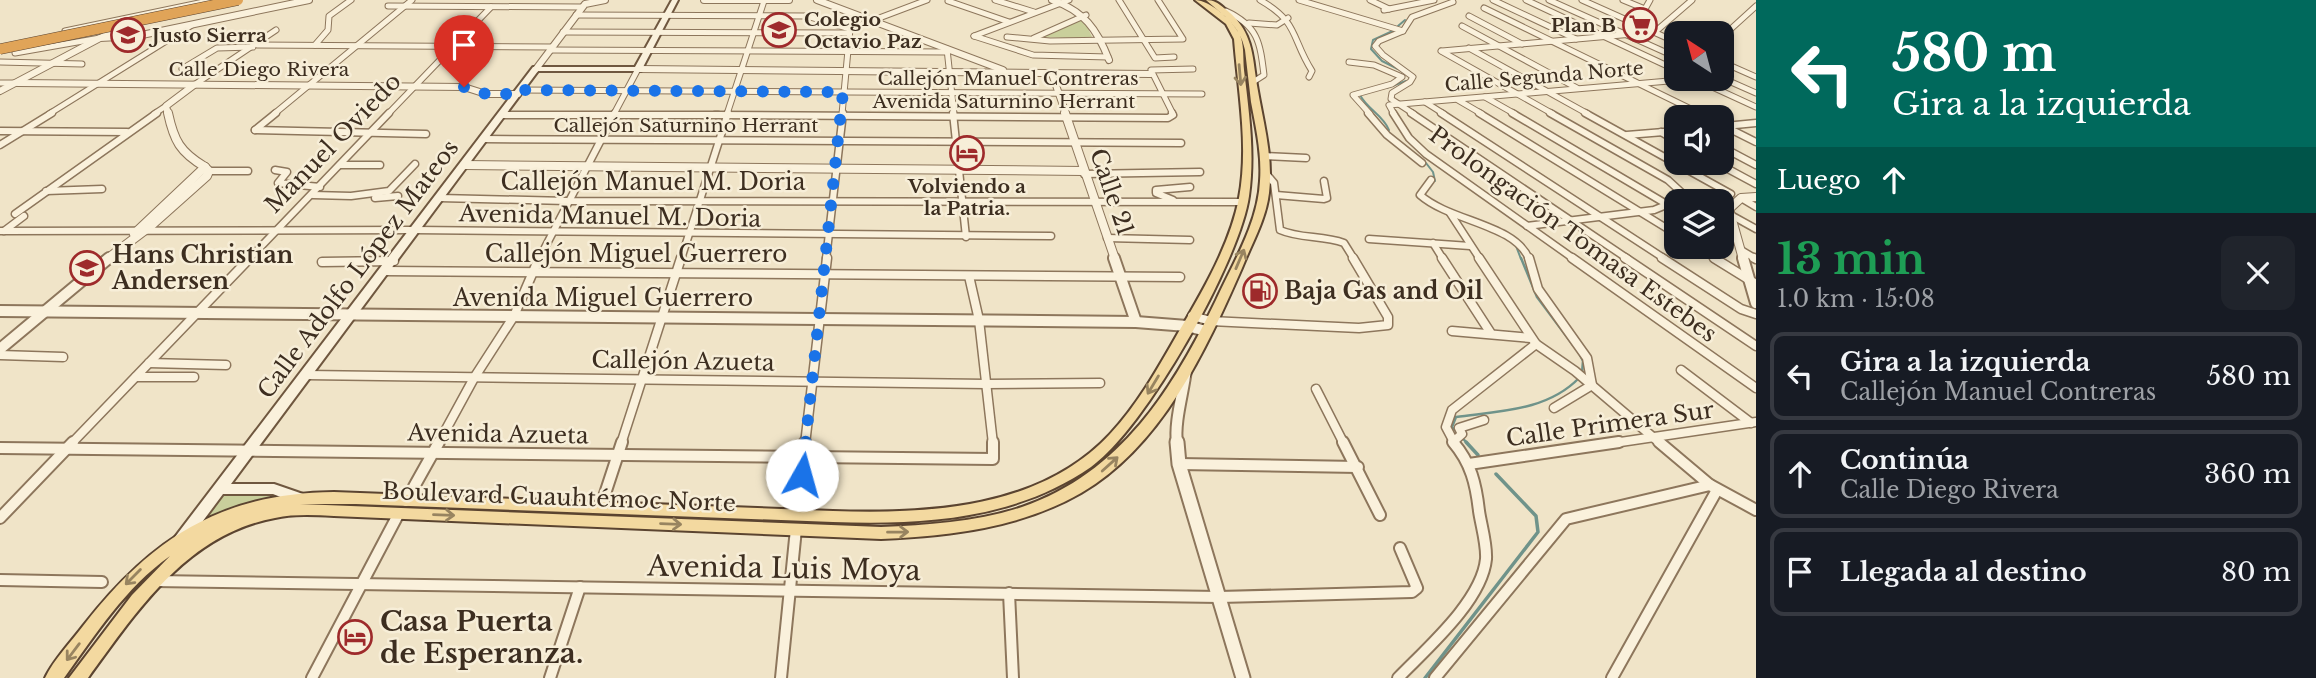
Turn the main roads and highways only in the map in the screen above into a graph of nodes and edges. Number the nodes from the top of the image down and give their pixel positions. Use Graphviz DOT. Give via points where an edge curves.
graph roads {
  1 [pos="238,0"];
  2 [pos="676,0"];
  3 [pos="1198,0"];
  4 [pos="1209,0"];
  5 [pos="228,3"];
  6 [pos="0,47"];
  7 [pos="1244,202"];
  8 [pos="220,489"];
  9 [pos="298,498"];
  10 [pos="403,507"];
  11 [pos="796,522"];
  12 [pos="183,537"];
  13 [pos="54,678"];
  14 [pos="78,678"];
  1 -- 6 [label="highway, bridge"];
  2 -- 8 [label="main road, Calle Adolfo López Mateos" via="638,69 536,69"];
  3 -- 7 [label="main road, Boulevard Cuauhtémoc Norte, one-way" via="1220,15 1238,39"];
  11 -- 4 [label="main road, Boulevard Cuauhtémoc Norte, one-way" via="881,533 986,523 1073,491 1118,457 1147,426 1208,326 1260,216 1265,190 1245,31"];
  5 -- 6 [label="highway, bridge"];
  7 -- 11 [label="main road, Boulevard Cuauhtémoc Norte, one-way" via="1190,321 1145,398 1118,435 1092,460 1045,488 984,509 938,517"];
  8 -- 9 [label="main road" via="274,489"];
  8 -- 12 [label="main road, Calle Adolfo López Mateos"];
  9 -- 10 [label="main road, Boulevard Cuauhtémoc Norte"];
  9 -- 12 [label="main road, Boulevard Cuauhtémoc Norte" via="253,506"];
  10 -- 11 [label="main road, Boulevard Cuauhtémoc Norte, one-way"];
  10 -- 11 [label="main road, Boulevard Cuauhtémoc Norte" via="601,506"];
  10 -- 14 [label="main road, Boulevard Cuauhtémoc Norte" via="268,513 210,536 151,581"];
  12 -- 13 [label="main road, Boulevard Cuauhtémoc Norte, one-way" via="132,578"];
}
